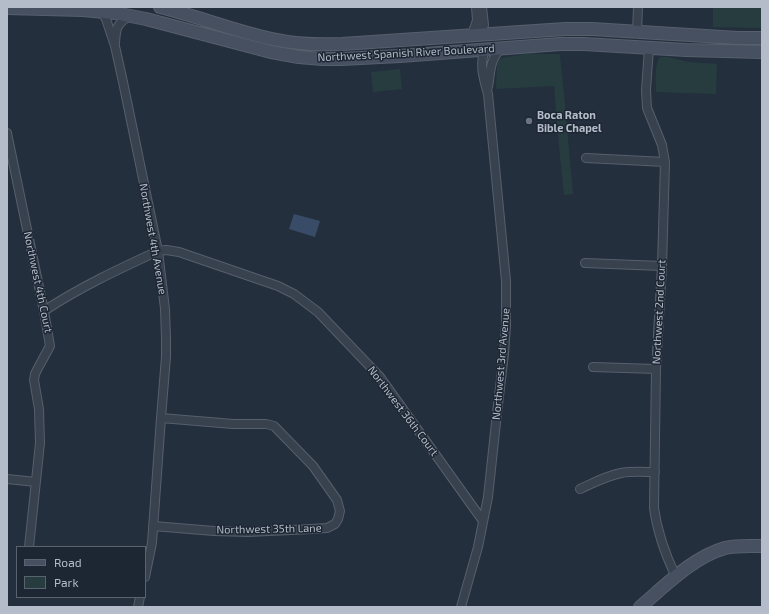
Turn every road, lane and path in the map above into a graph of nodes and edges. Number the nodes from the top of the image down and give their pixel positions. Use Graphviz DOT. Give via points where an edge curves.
graph roads {
  1 [pos="160,7"];
  2 [pos="476,7"];
  3 [pos="482,7"];
  4 [pos="638,7"];
  5 [pos="7,8"];
  6 [pos="101,11"];
  7 [pos="129,16"];
  8 [pos="568,29"];
  9 [pos="637,32"];
  10 [pos="476,34"];
  11 [pos="762,38"];
  12 [pos="388,41"];
  13 [pos="115,46"];
  14 [pos="501,48"];
  15 [pos="649,48"];
  16 [pos="486,49"];
  17 [pos="762,52"];
  18 [pos="400,56"];
  19 [pos="313,58"];
  20 [pos="488,94"];
  21 [pos="7,134"];
  22 [pos="586,158"];
  23 [pos="665,162"];
  24 [pos="158,251"];
  25 [pos="585,263"];
  26 [pos="662,266"];
  27 [pos="44,311"];
  28 [pos="593,367"];
  29 [pos="656,369"];
  30 [pos="161,418"];
  31 [pos="655,472"];
  32 [pos="7,479"];
  33 [pos="36,482"];
  34 [pos="580,489"];
  35 [pos="483,521"];
  36 [pos="153,526"];
  37 [pos="29,546"];
  38 [pos="762,546"];
  39 [pos="146,572"];
  40 [pos="676,577"];
  41 [pos="461,607"];
  42 [pos="640,607"];
  1 -- 12 [label="main road, Northwest Spanish River Boulevard" via="259,36 294,43 331,45"];
  2 -- 10 [label="street"];
  3 -- 10 [label="street" via="484,25"];
  4 -- 9 [label="street"];
  5 -- 6 [label="main road, Northwest Spanish River Boulevard"];
  6 -- 7 [label="main road, Northwest Spanish River Boulevard"];
  6 -- 13 [label="street, Northwest 4th Avenue"];
  7 -- 13 [label="street, Northwest 4th Avenue" via="118,24"];
  7 -- 19 [label="main road, Northwest Spanish River Boulevard" via="271,52"];
  8 -- 9 [label="main road, Northwest Spanish River Boulevard"];
  8 -- 10 [label="main road, Northwest Spanish River Boulevard"];
  8 -- 16 [label="main road" via="544,36 498,40"];
  9 -- 11 [label="main road, Northwest Spanish River Boulevard"];
  10 -- 12 [label="main road, Northwest Spanish River Boulevard"];
  10 -- 18 [label="main road" via="468,43 421,47"];
  12 -- 19 [label="main road" via="339,50"];
  13 -- 24 [label="street, Northwest 4th Avenue"];
  14 -- 15 [label="main road, Northwest Spanish River Boulevard" via="572,44"];
  14 -- 16 [label="main road, Northwest Spanish River Boulevard"];
  14 -- 20 [label="street, Northwest 3rd Avenue" via="492,62"];
  15 -- 17 [label="main road, Northwest Spanish River Boulevard"];
  15 -- 23 [label="street, Northwest 2nd Court" via="647,108 662,145"];
  16 -- 18 [label="main road, Northwest Spanish River Boulevard"];
  16 -- 20 [label="street, Northwest 3rd Avenue" via="482,59"];
  18 -- 19 [label="main road, Northwest Spanish River Boulevard"];
  20 -- 35 [label="street, Northwest 3rd Avenue" via="506,282 506,332 489,492"];
  21 -- 27 [label="street, Northwest 4th Court"];
  22 -- 23 [label="street"];
  23 -- 26 [label="street, Northwest 2nd Court"];
  24 -- 27 [label="street" via="88,284"];
  24 -- 30 [label="street, Northwest 4th Avenue" via="166,338"];
  24 -- 35 [label="street, Northwest 36th Court" via="179,252 278,286 294,294 318,312 380,377"];
  25 -- 26 [label="street"];
  26 -- 29 [label="street, Northwest 2nd Court"];
  27 -- 33 [label="street, Northwest 4th Court" via="50,346 34,374 40,426"];
  28 -- 29 [label="street"];
  29 -- 31 [label="street, Northwest 2nd Court"];
  30 -- 36 [label="street, Northwest 4th Avenue"];
  30 -- 36 [label="street, Northwest 35th Lane" via="274,426 313,466 337,500 340,511 335,524 328,528 248,532"];
  31 -- 34 [label="street" via="622,473"];
  31 -- 40 [label="street, Northwest 2nd Court" via="656,519"];
  32 -- 33 [label="street"];
  33 -- 37 [label="street, Northwest 4th Court"];
  35 -- 41 [label="street, Northwest 3rd Avenue"];
  36 -- 39 [label="street, Northwest 4th Avenue"];
  38 -- 40 [label="main road" via="725,548 697,561"];
  40 -- 42 [label="main road"];
}
